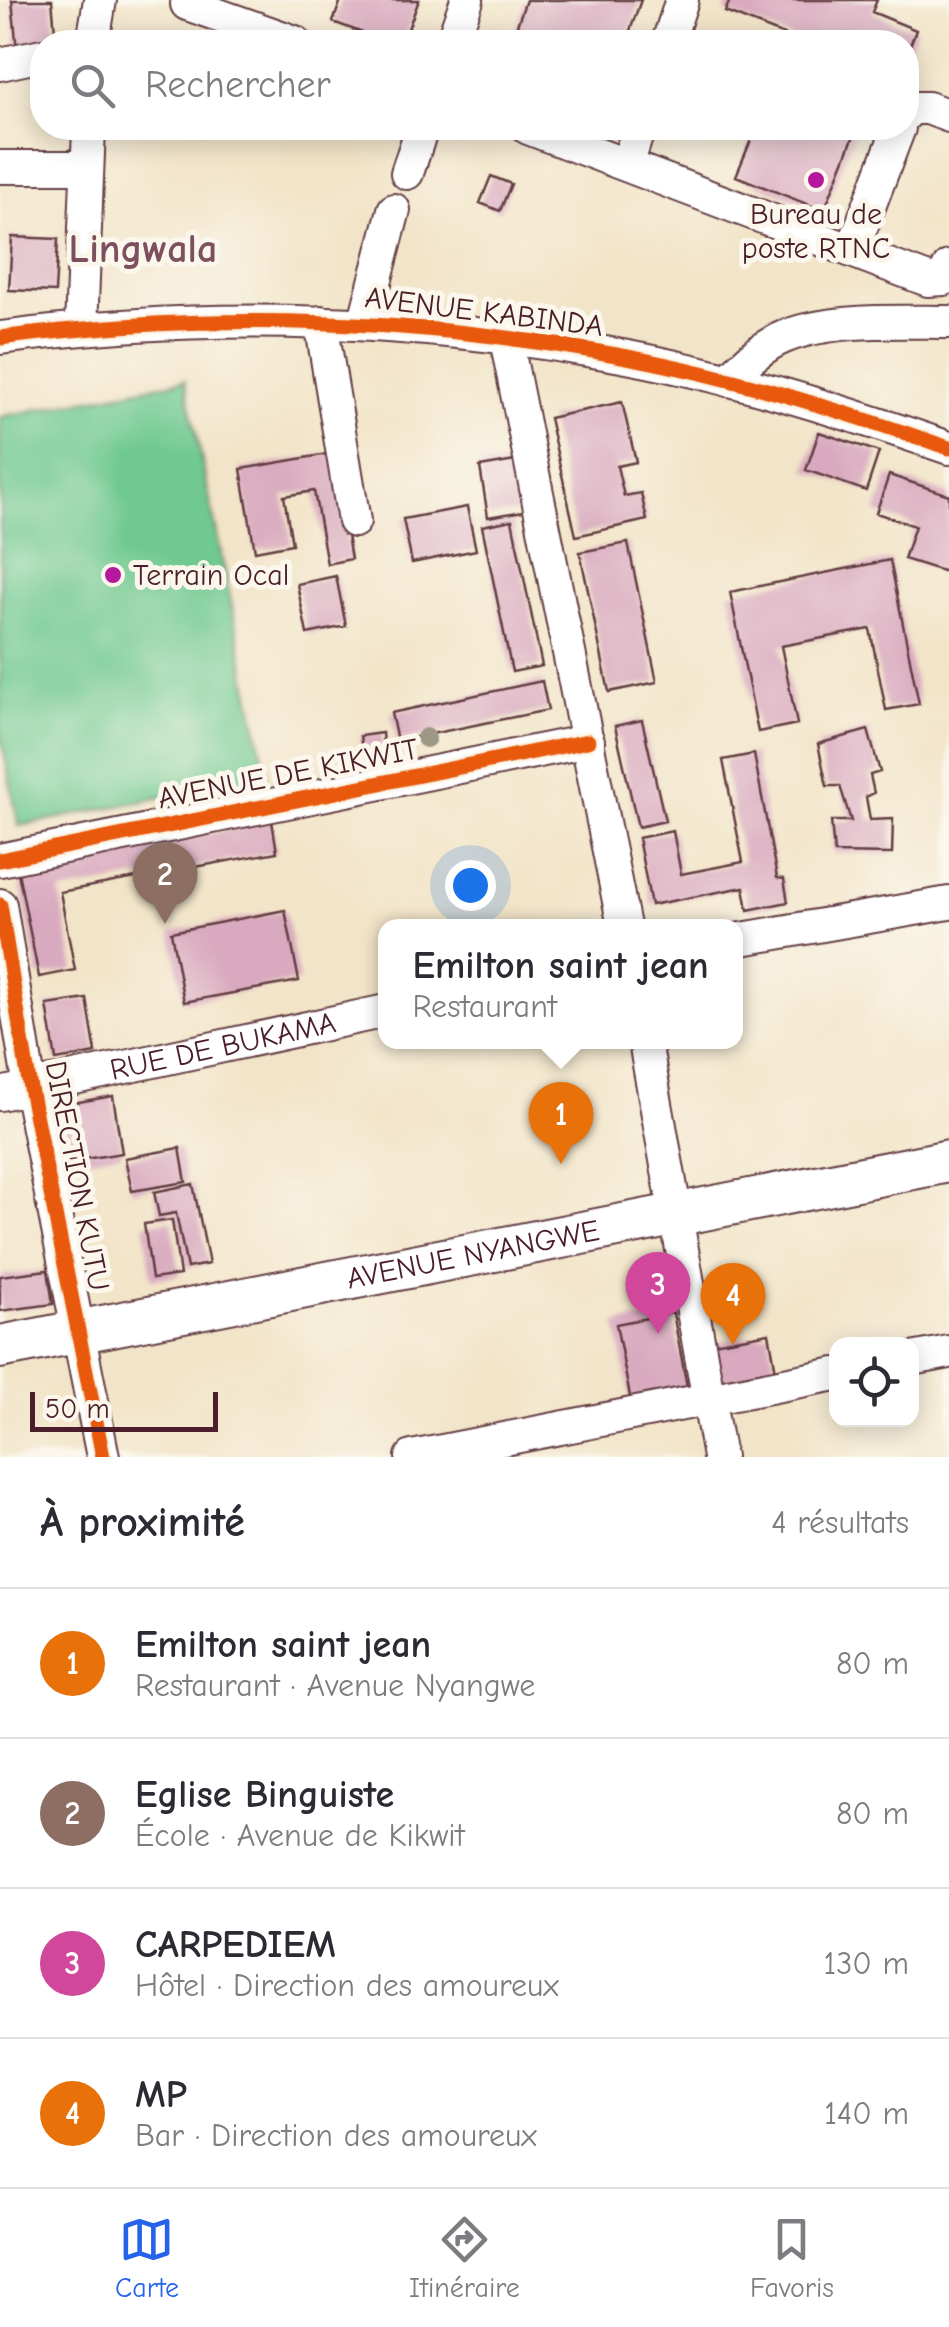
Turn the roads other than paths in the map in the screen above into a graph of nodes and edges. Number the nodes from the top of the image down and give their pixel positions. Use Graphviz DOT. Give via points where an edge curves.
graph roads {
  1 [pos="100,0"];
  2 [pos="188,0"];
  3 [pos="467,0"];
  4 [pos="682,0"];
  5 [pos="95,30"];
  6 [pos="261,30"];
  7 [pos="456,30"];
  8 [pos="672,30"];
  9 [pos="30,58"];
  10 [pos="0,64"];
  11 [pos="919,108"];
  12 [pos="949,116"];
  13 [pos="89,140"];
  14 [pos="418,140"];
  15 [pos="561,140"];
  16 [pos="635,140"];
  17 [pos="894,140"];
  18 [pos="627,164"];
  19 [pos="0,167"];
  20 [pos="88,167"];
  21 [pos="407,173"];
  22 [pos="394,210"];
  23 [pos="852,250"];
  24 [pos="949,267"];
  25 [pos="322,322"];
  26 [pos="949,322"];
  27 [pos="364,324"];
  28 [pos="81,328"];
  29 [pos="0,338"];
  30 [pos="506,339"];
  31 [pos="728,380"];
  32 [pos="949,448"];
  33 [pos="354,520"];
  34 [pos="588,742"];
  35 [pos="0,860"];
  36 [pos="949,903"];
  37 [pos="0,905"];
  38 [pos="623,919"];
  39 [pos="743,939"];
  40 [pos="378,1013"];
  41 [pos="646,1049"];
  42 [pos="15,1091"];
  43 [pos="949,1161"];
  44 [pos="675,1213"];
  45 [pos="79,1331"];
  46 [pos="0,1346"];
  47 [pos="949,1352"];
  48 [pos="919,1358"];
  49 [pos="829,1375"];
  50 [pos="708,1399"];
  51 [pos="103,1457"];
  52 [pos="412,1457"];
  53 [pos="719,1457"];
  1 -- 5 [label="street"];
  2 -- 6 [label="street"];
  3 -- 7 [label="street"];
  4 -- 8 [label="street"];
  9 -- 10 [label="street"];
  11 -- 12 [label="street"];
  13 -- 20 [label="street"];
  14 -- 21 [label="street"];
  15 -- 18 [label="street"];
  16 -- 18 [label="street"];
  17 -- 23 [label="street"];
  18 -- 23 [label="street"];
  19 -- 20 [label="street"];
  20 -- 28 [label="street"];
  22 -- 27 [label="street"];
  23 -- 24 [label="street" via="928,280 944,278"];
  25 -- 27 [label="street, AVENUE KABINDA"];
  25 -- 28 [label="street, AVENUE KABINDA"];
  25 -- 33 [label="street"];
  26 -- 31 [label="street" via="869,324 784,337"];
  27 -- 30 [label="street, AVENUE KABINDA"];
  28 -- 29 [label="street, AVENUE KABINDA"];
  30 -- 31 [label="street, AVENUE KABINDA"];
  30 -- 34 [label="street"];
  31 -- 32 [label="street, AVENUE KABINDA"];
  34 -- 35 [label="street, AVENUE DE KIKWIT"];
  34 -- 38 [label="street"];
  36 -- 39 [label="street"];
  37 -- 42 [label="street, DIRECTION KUTU"];
  40 -- 42 [label="street, RUE DE BUKAMA"];
  41 -- 44 [label="street"];
  42 -- 45 [label="street, DIRECTION KUTU"];
  43 -- 44 [label="main road, AVENUE NYANGWE"];
  44 -- 45 [label="main road, AVENUE NYANGWE"];
  44 -- 50 [label="street"];
  45 -- 46 [label="main road, AVENUE NYANGWE"];
  45 -- 51 [label="street, DIRECTION KUTU"];
  47 -- 48 [label="street"];
  49 -- 50 [label="street"];
  50 -- 52 [label="street"];
  50 -- 53 [label="street"];
}
